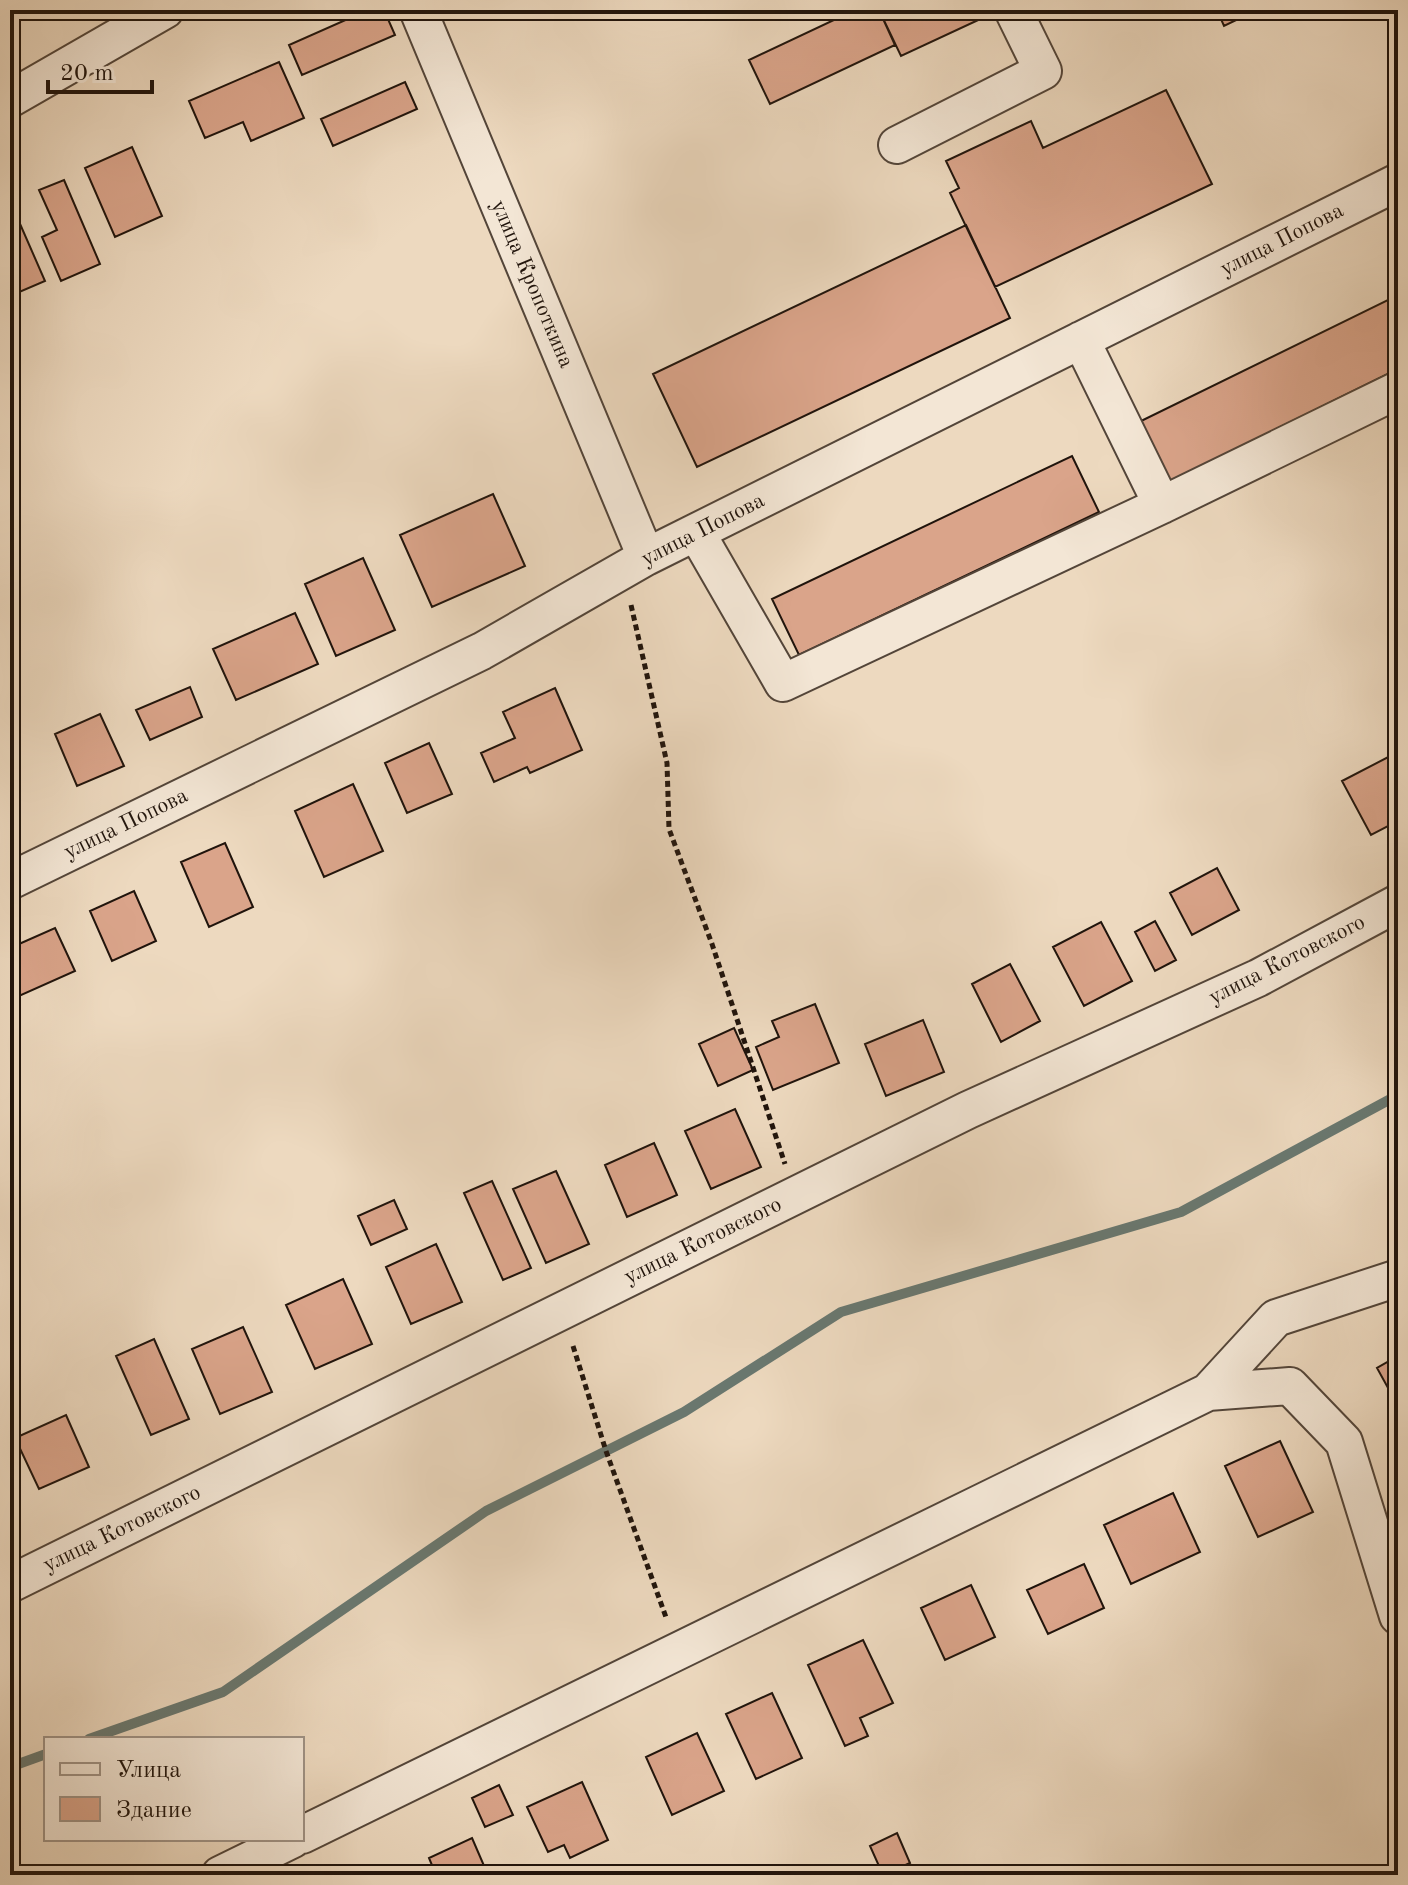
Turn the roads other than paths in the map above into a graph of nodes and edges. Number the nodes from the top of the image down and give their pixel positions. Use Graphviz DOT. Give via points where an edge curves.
graph roads {
  1 [pos="165,10"];
  2 [pos="418,10"];
  3 [pos="1013,10"];
  4 [pos="10,99"];
  5 [pos="897,145"];
  6 [pos="1398,182"];
  7 [pos="1081,340"];
  8 [pos="1398,390"];
  9 [pos="1162,505"];
  10 [pos="696,532"];
  11 [pos="635,564"];
  12 [pos="10,881"];
  13 [pos="1398,903"];
  14 [pos="1398,1278"];
  15 [pos="1208,1392"];
  16 [pos="10,1584"];
  17 [pos="1398,1616"];
  18 [pos="304,1834"];
  19 [pos="289,1841"];
  20 [pos="220,1875"];
  1 -- 4 [label="street"];
  2 -- 11 [label="street, улица Кропоткина"];
  3 -- 5 [label="street" via="1043,71"];
  6 -- 7 [label="street, улица Попова"];
  7 -- 9 [label="street"];
  7 -- 10 [label="street, улица Попова"];
  8 -- 9 [label="street"];
  9 -- 10 [label="street" via="783,683"];
  10 -- 11 [label="street, улица Попова"];
  11 -- 12 [label="street, улица Попова" via="482,651"];
  13 -- 16 [label="street, улица Котовского" via="1258,978 968,1110"];
  14 -- 15 [label="street" via="1276,1318"];
  15 -- 17 [label="street" via="1290,1386 1344,1442"];
  15 -- 18 [label="street"];
  19 -- 20 [label="street"];
}
